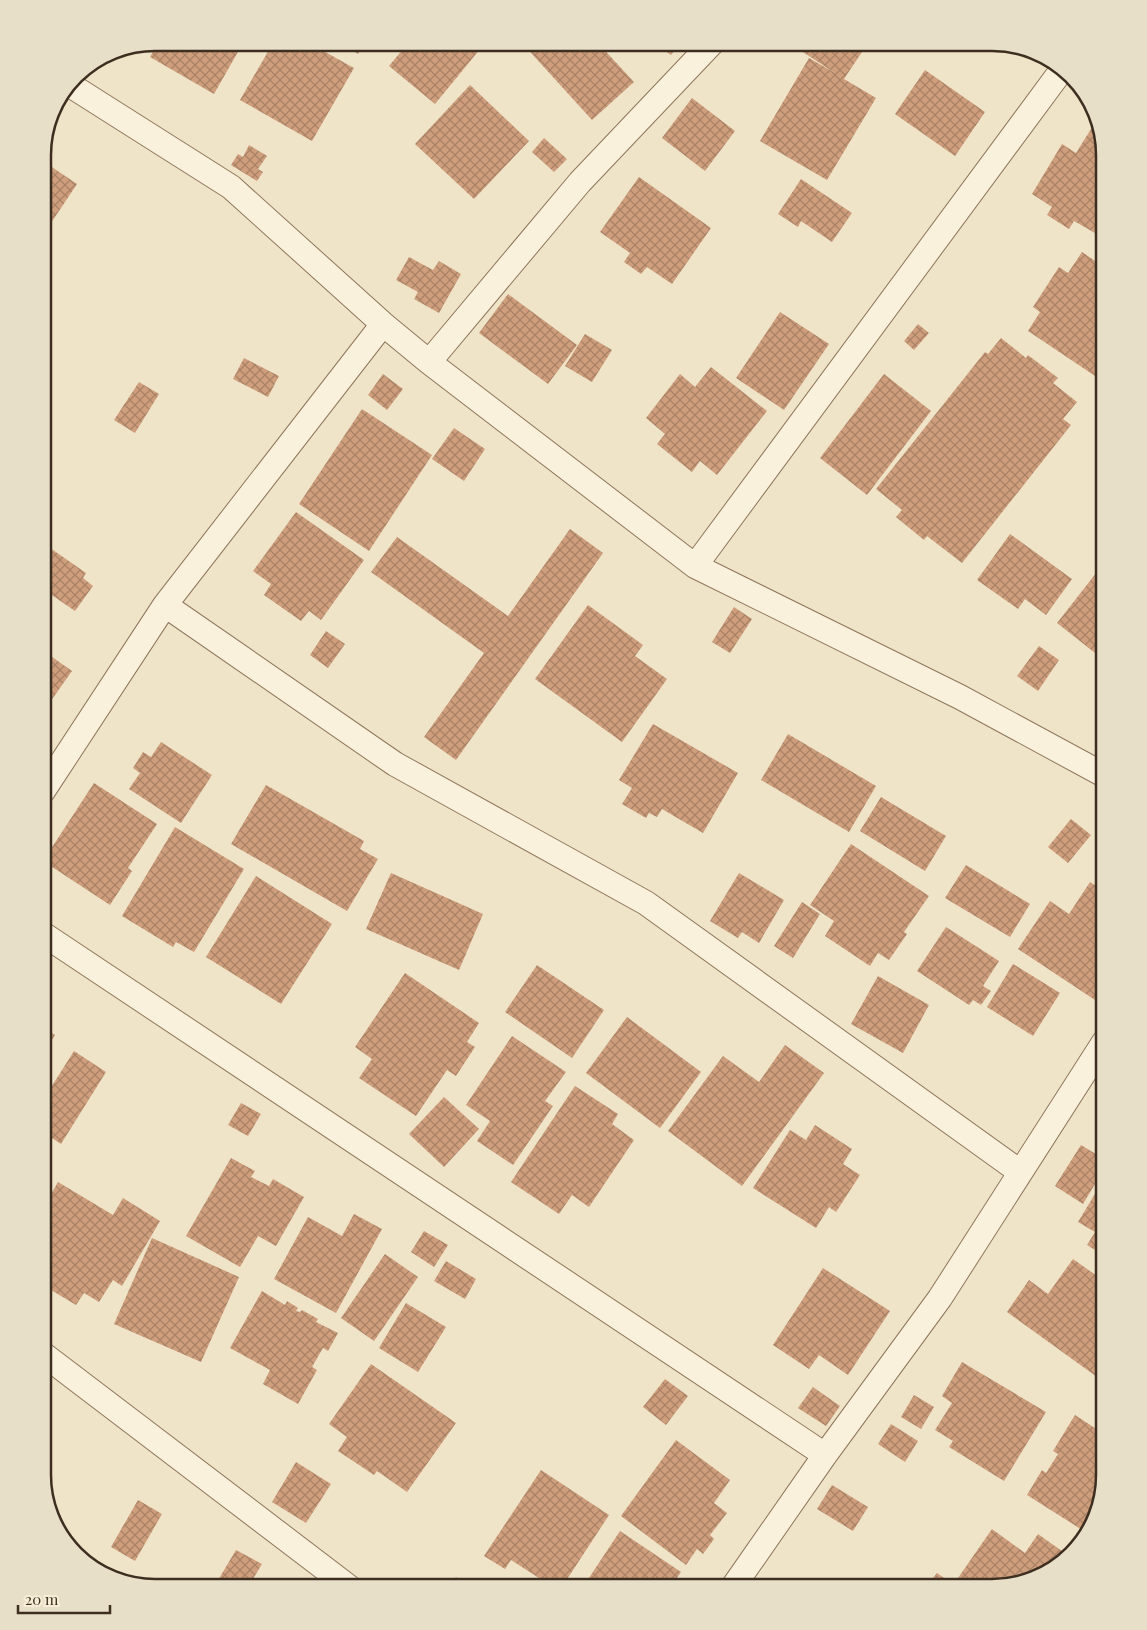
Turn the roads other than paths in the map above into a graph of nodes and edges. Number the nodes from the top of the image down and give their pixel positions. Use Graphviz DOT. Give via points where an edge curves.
graph roads {
  1 [pos="704,51"];
  2 [pos="1058,75"];
  3 [pos="76,89"];
  4 [pos="383,324"];
  5 [pos="429,362"];
  6 [pos="695,566"];
  7 [pos="165,605"];
  8 [pos="1096,771"];
  9 [pos="51,779"];
  10 [pos="51,939"];
  11 [pos="1096,1054"];
  12 [pos="1020,1172"];
  13 [pos="51,1361"];
  14 [pos="825,1456"];
  15 [pos="338,1579"];
  16 [pos="739,1579"];
  1 -- 5 [label="street" via="580,182"];
  2 -- 6 [label="street"];
  3 -- 4 [label="street" via="231,186"];
  4 -- 5 [label="street"];
  4 -- 7 [label="street"];
  5 -- 6 [label="street"];
  6 -- 8 [label="street" via="960,697"];
  7 -- 9 [label="street"];
  7 -- 12 [label="street" via="395,764 646,903"];
  10 -- 14 [label="street"];
  11 -- 12 [label="street"];
  12 -- 14 [label="street" via="940,1298"];
  13 -- 15 [label="street"];
  14 -- 16 [label="street"];
}
